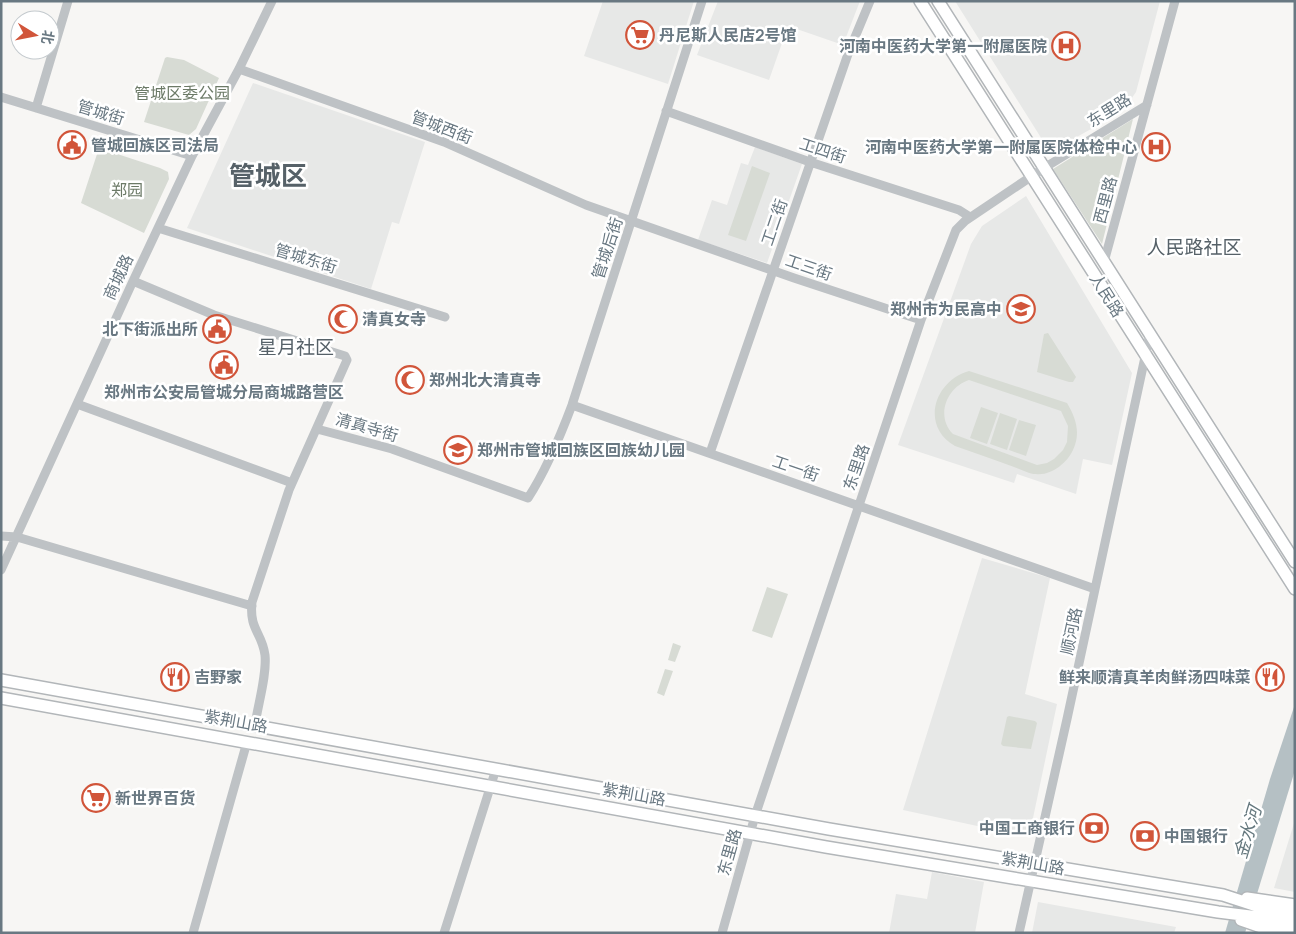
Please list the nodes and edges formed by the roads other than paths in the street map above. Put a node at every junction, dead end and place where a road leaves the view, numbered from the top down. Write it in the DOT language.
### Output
graph roads {
  1 [pos="68,1"];
  2 [pos="272,1"];
  3 [pos="702,1"];
  4 [pos="870,1"];
  5 [pos="920,1"];
  6 [pos="938,1"];
  7 [pos="1175,1"];
  8 [pos="239,68"];
  9 [pos="1,97"];
  10 [pos="1147,105"];
  11 [pos="36,108"];
  12 [pos="666,111"];
  13 [pos="192,156"];
  14 [pos="810,162"];
  15 [pos="1044,168"];
  16 [pos="1032,177"];
  17 [pos="970,217"];
  18 [pos="631,221"];
  19 [pos="158,228"];
  20 [pos="1104,262"];
  21 [pos="773,271"];
  22 [pos="133,281"];
  23 [pos="445,316"];
  24 [pos="921,320"];
  25 [pos="1150,334"];
  26 [pos="1145,356"];
  27 [pos="77,404"];
  28 [pos="572,405"];
  29 [pos="317,429"];
  30 [pos="710,454"];
  31 [pos="292,483"];
  32 [pos="528,498"];
  33 [pos="859,505"];
  34 [pos="1,536"];
  35 [pos="17,537"];
  36 [pos="1295,562"];
  37 [pos="1,570"];
  38 [pos="1095,588"];
  39 [pos="1295,589"];
  40 [pos="252,606"];
  41 [pos="1,680"];
  42 [pos="1,698"];
  43 [pos="255,725"];
  44 [pos="247,742"];
  45 [pos="496,769"];
  46 [pos="490,786"];
  47 [pos="755,816"];
  48 [pos="750,833"];
  49 [pos="1034,863"];
  50 [pos="1030,881"];
  51 [pos="1295,905"];
  52 [pos="1267,914"];
  53 [pos="1295,914"];
  54 [pos="1295,923"];
  55 [pos="193,933"];
  56 [pos="444,933"];
  57 [pos="722,933"];
  58 [pos="1019,933"];
  59 [pos="1292,933"];
  1 -- 11 [label="street"];
  2 -- 8 [label="street, 商城路"];
  3 -- 12 [label="street, 管城后街"];
  4 -- 14 [label="street, 工二街"];
  5 -- 16 [label="main road, 人民路"];
  6 -- 15 [label="main road, 人民路"];
  7 -- 10 [label="street, 西里路"];
  8 -- 13 [label="street, 商城路"];
  8 -- 18 [label="street, 管城西街"];
  9 -- 11 [label="street, 管城街"];
  10 -- 15 [label="street, 东里路"];
  10 -- 20 [label="street, 西里路"];
  11 -- 13 [label="street, 管城街"];
  12 -- 14 [label="street, 工四街"];
  12 -- 18 [label="street, 管城后街"];
  13 -- 19 [label="street, 商城路"];
  14 -- 17 [label="street, 工四街"];
  14 -- 21 [label="street, 工二街"];
  15 -- 16 [label="street, 东里路"];
  15 -- 20 [label="main road, 人民路"];
  16 -- 17 [label="street, 东里路"];
  16 -- 26 [label="main road, 人民路"];
  17 -- 24 [label="street, 东里路"];
  18 -- 21 [label="street, 工三街"];
  18 -- 28 [label="street, 管城后街"];
  19 -- 22 [label="street, 商城路"];
  19 -- 23 [label="street, 管城东街"];
  20 -- 25 [label="main road, 人民路"];
  21 -- 24 [label="street, 工三街"];
  21 -- 30 [label="street, 工二街"];
  22 -- 27 [label="street, 商城路"];
  22 -- 29 [label="street, 清真寺街"];
  24 -- 33 [label="street, 东里路"];
  25 -- 26 [label="street, 顺河路"];
  25 -- 36 [label="main road, 人民路"];
  26 -- 38 [label="street, 顺河路"];
  26 -- 39 [label="main road, 人民路"];
  27 -- 31 [label="street"];
  27 -- 35 [label="street, 商城路"];
  28 -- 30 [label="street, 工一街"];
  28 -- 32 [label="street, 管城后街"];
  29 -- 31 [label="street"];
  29 -- 32 [label="street, 清真寺街"];
  30 -- 33 [label="street, 工一街"];
  31 -- 40 [label="street"];
  33 -- 38 [label="street, 工一街"];
  33 -- 47 [label="street, 东里路"];
  34 -- 35 [label="street"];
  35 -- 37 [label="street, 商城路"];
  35 -- 40 [label="street"];
  38 -- 49 [label="street, 顺河路"];
  40 -- 43 [label="street"];
  41 -- 43 [label="main road, 紫荆山路"];
  42 -- 44 [label="main road, 紫荆山路"];
  43 -- 45 [label="main road, 紫荆山路"];
  44 -- 46 [label="main road, 紫荆山路"];
  44 -- 55 [label="street"];
  45 -- 46 [label="street"];
  45 -- 47 [label="main road, 紫荆山路"];
  46 -- 48 [label="main road, 紫荆山路"];
  46 -- 56 [label="street"];
  47 -- 48 [label="street, 东里路"];
  47 -- 49 [label="main road, 紫荆山路"];
  48 -- 50 [label="main road, 紫荆山路"];
  48 -- 57 [label="street, 东里路"];
  49 -- 50 [label="street, 顺河路"];
  49 -- 52 [label="main road, 紫荆山路"];
  50 -- 52 [label="main road, 紫荆山路"];
  50 -- 58 [label="street, 顺河路"];
  51 -- 52 [label="main road"];
  52 -- 53 [label="main road"];
  52 -- 54 [label="main road"];
  52 -- 59 [label="main road"];
}
